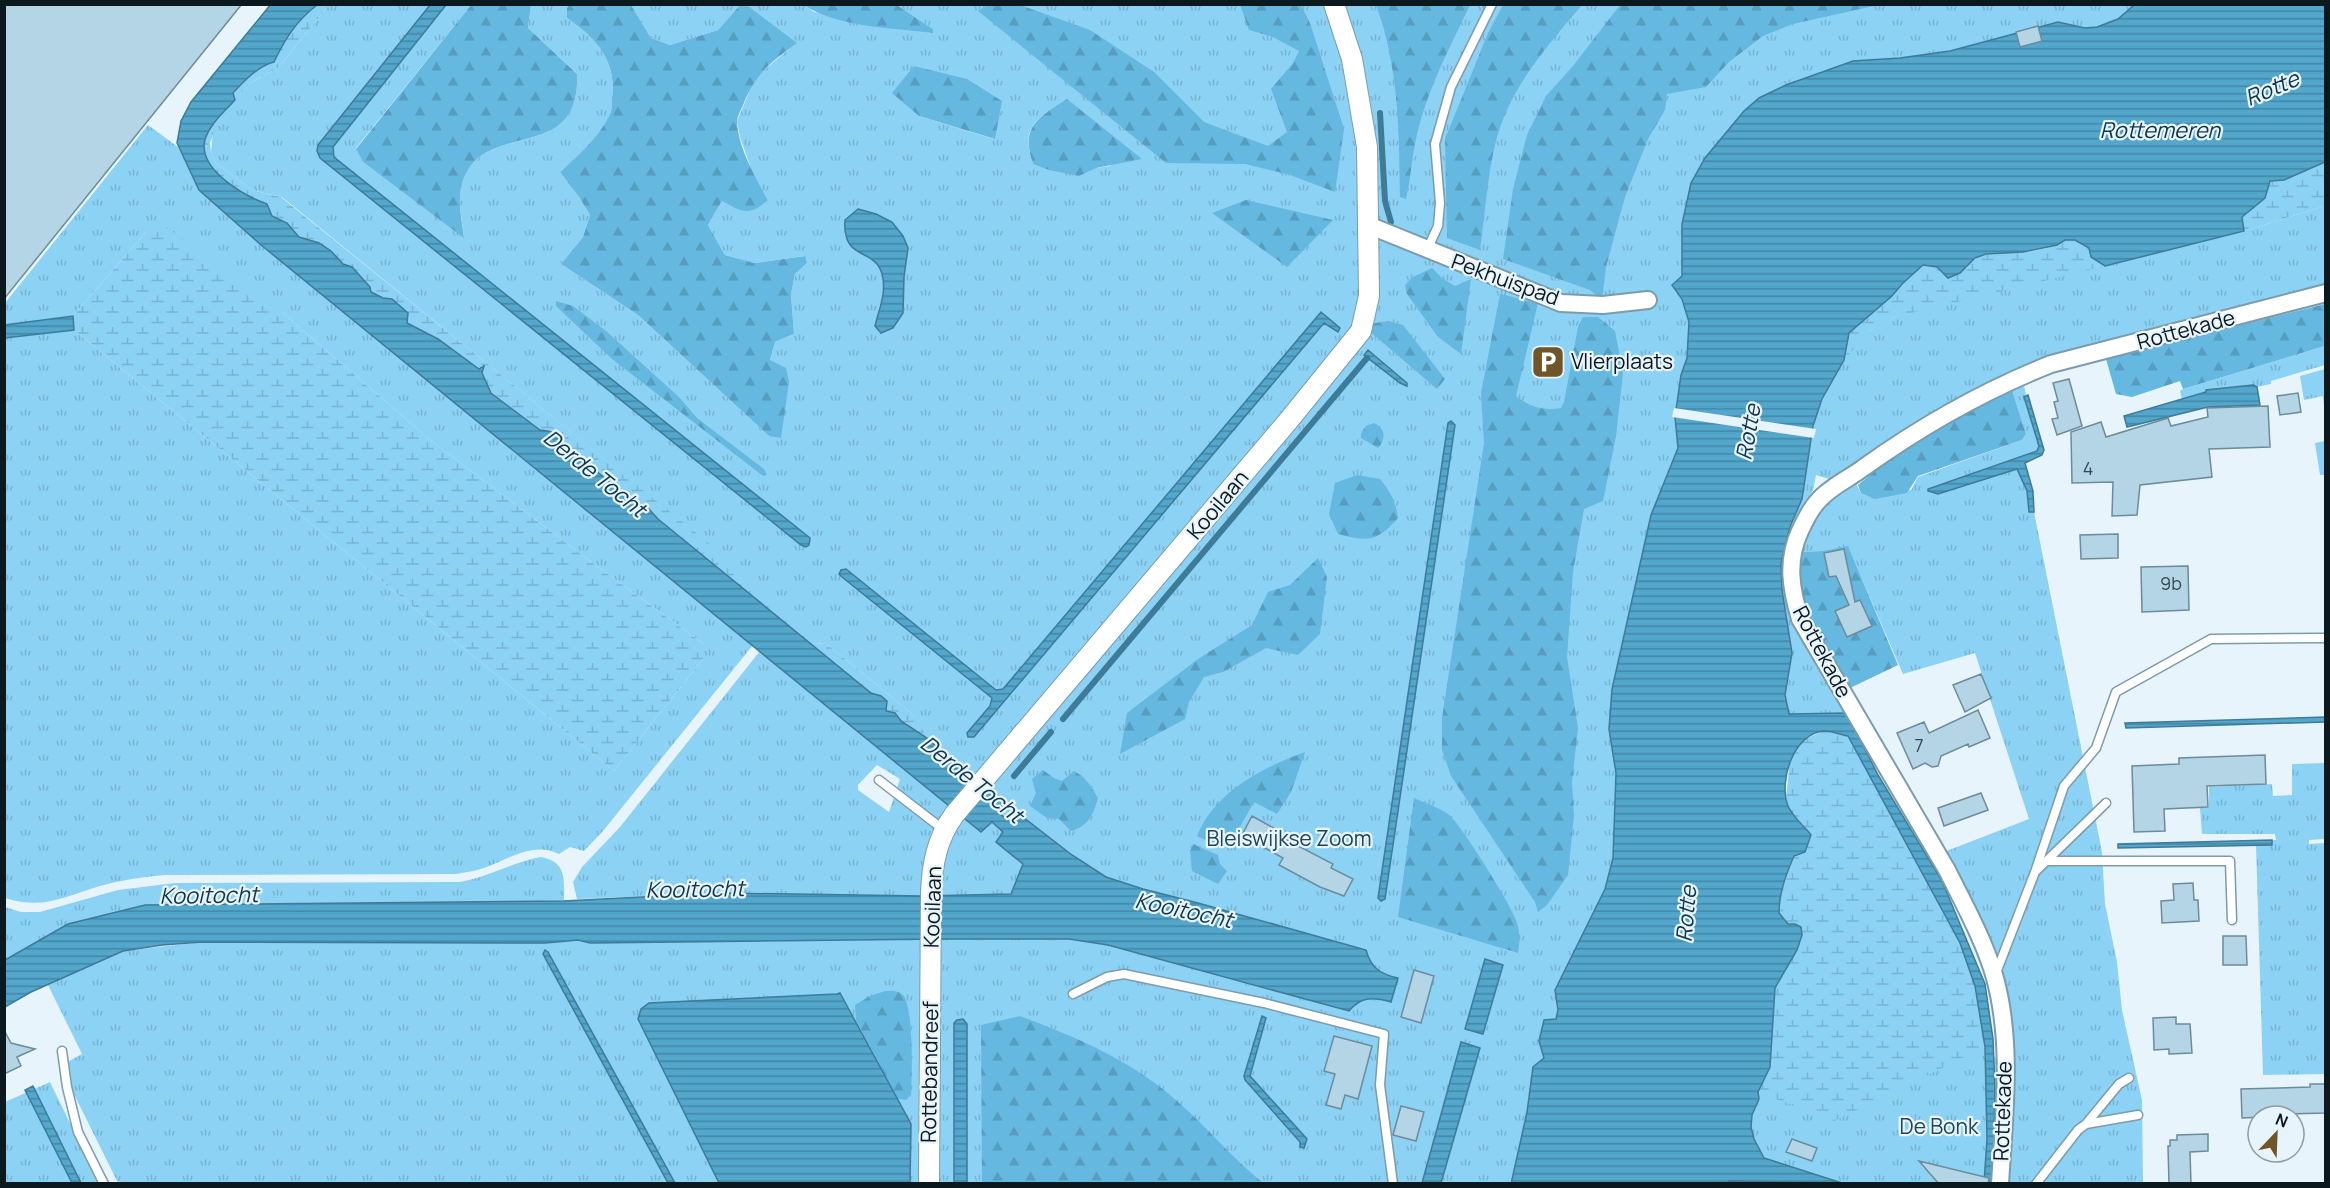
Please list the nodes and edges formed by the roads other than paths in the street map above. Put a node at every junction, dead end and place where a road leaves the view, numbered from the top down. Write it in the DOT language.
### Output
graph roads {
  1 [pos="1334,4"];
  2 [pos="1492,4"];
  3 [pos="1368,225"];
  4 [pos="1426,250"];
  5 [pos="2325,293"];
  6 [pos="1648,300"];
  7 [pos="2325,638"];
  8 [pos="879,780"];
  9 [pos="2106,803"];
  10 [pos="949,822"];
  11 [pos="2047,861"];
  12 [pos="2035,872"];
  13 [pos="2232,920"];
  14 [pos="931,954"];
  15 [pos="1995,976"];
  16 [pos="1073,994"];
  17 [pos="62,1050"];
  18 [pos="2129,1078"];
  19 [pos="2139,1115"];
  20 [pos="2086,1124"];
  21 [pos="104,1184"];
  22 [pos="929,1184"];
  23 [pos="1393,1184"];
  24 [pos="2000,1184"];
  25 [pos="2036,1184"];
  1 -- 3 [label="street, Kooilaan"];
  2 -- 4 [label="lane"];
  3 -- 4 [label="street, Pekhuispad"];
  3 -- 10 [label="street, Kooilaan"];
  4 -- 6 [label="street, Pekhuispad"];
  5 -- 15 [label="street, Rottekade"];
  7 -- 12 [label="lane"];
  8 -- 10 [label="lane"];
  9 -- 11 [label="lane"];
  10 -- 14 [label="street, Kooilaan"];
  11 -- 12 [label="lane"];
  11 -- 13 [label="lane"];
  12 -- 15 [label="lane"];
  14 -- 22 [label="street, Rottebandreef"];
  15 -- 24 [label="street, Rottekade"];
  16 -- 23 [label="lane"];
  17 -- 21 [label="lane"];
  18 -- 20 [label="lane"];
  19 -- 20 [label="lane"];
  20 -- 25 [label="lane"];
}
